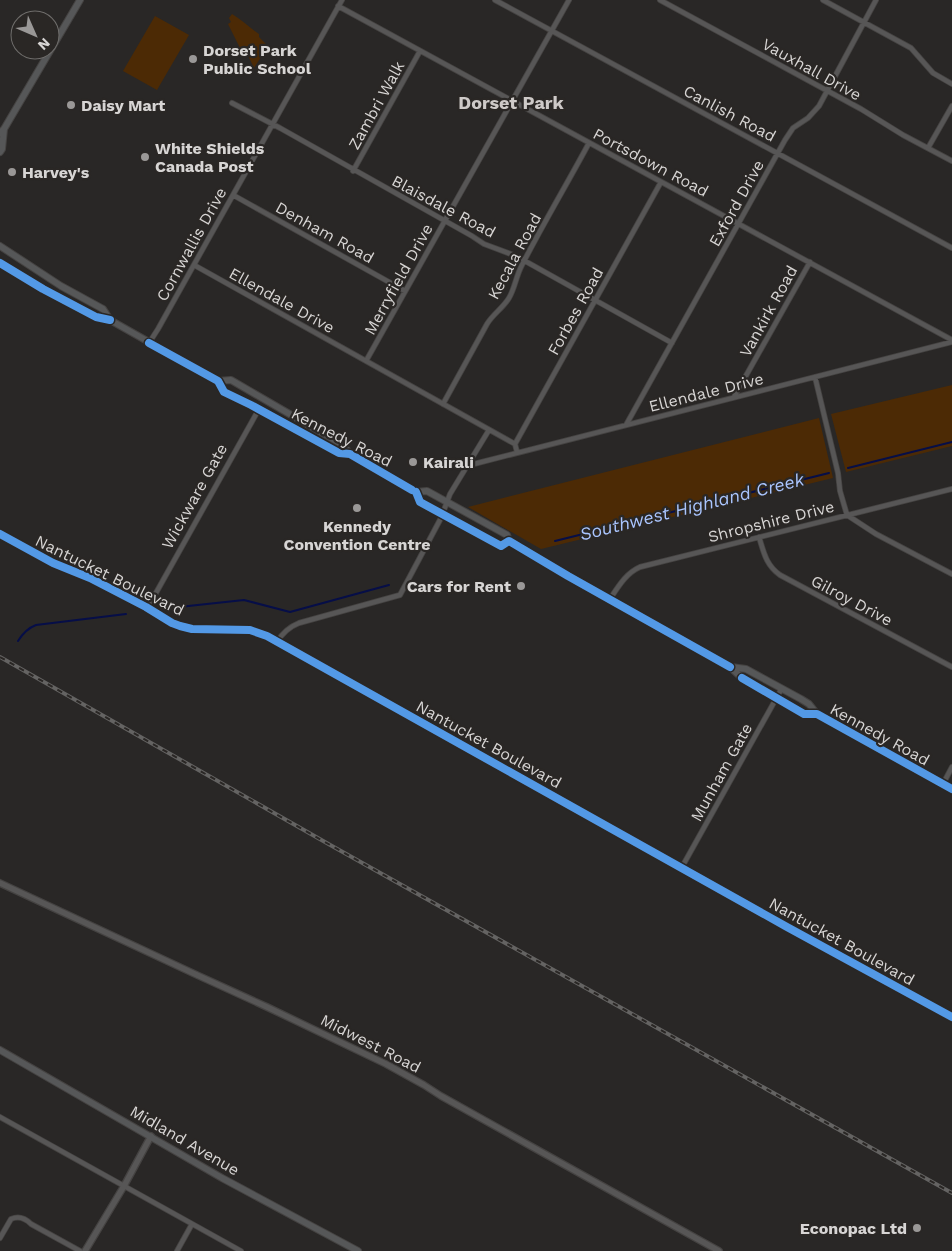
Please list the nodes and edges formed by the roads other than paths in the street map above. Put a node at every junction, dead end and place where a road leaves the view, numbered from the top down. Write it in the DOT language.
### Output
graph roads {
  1 [pos="80,0"];
  2 [pos="342,0"];
  3 [pos="495,0"];
  4 [pos="568,0"];
  5 [pos="660,0"];
  6 [pos="823,0"];
  7 [pos="876,0"];
  8 [pos="338,6"];
  9 [pos="864,22"];
  10 [pos="552,31"];
  11 [pos="420,51"];
  12 [pos="952,84"];
  13 [pos="827,91"];
  14 [pos="512,101"];
  15 [pos="232,103"];
  16 [pos="952,106"];
  17 [pos="272,125"];
  18 [pos="2,131"];
  19 [pos="589,143"];
  20 [pos="928,148"];
  21 [pos="0,152"];
  22 [pos="778,153"];
  23 [pos="952,161"];
  24 [pos="353,170"];
  25 [pos="661,182"];
  26 [pos="233,195"];
  27 [pos="445,221"];
  28 [pos="738,224"];
  29 [pos="0,246"];
  30 [pos="952,248"];
  31 [pos="524,260"];
  32 [pos="810,262"];
  33 [pos="0,263"];
  34 [pos="194,265"];
  35 [pos="405,291"];
  36 [pos="595,300"];
  37 [pos="110,320"];
  38 [pos="952,341"];
  39 [pos="149,342"];
  40 [pos="672,343"];
  41 [pos="366,362"];
  42 [pos="815,377"];
  43 [pos="218,381"];
  44 [pos="734,397"];
  45 [pos="265,399"];
  46 [pos="442,404"];
  47 [pos="259,409"];
  48 [pos="626,425"];
  49 [pos="489,430"];
  50 [pos="514,444"];
  51 [pos="517,452"];
  52 [pos="350,454"];
  53 [pos="466,466"];
  54 [pos="952,489"];
  55 [pos="416,492"];
  56 [pos="447,502"];
  57 [pos="443,514"];
  58 [pos="847,515"];
  59 [pos="0,534"];
  60 [pos="759,537"];
  61 [pos="509,541"];
  62 [pos="952,574"];
  63 [pos="610,599"];
  64 [pos="146,607"];
  65 [pos="277,642"];
  66 [pos="730,666"];
  67 [pos="952,667"];
  68 [pos="782,688"];
  69 [pos="777,698"];
  70 [pos="817,714"];
  71 [pos="952,767"];
  72 [pos="943,784"];
  73 [pos="952,789"];
  74 [pos="682,867"];
  75 [pos="0,882"];
  76 [pos="952,1017"];
  77 [pos="0,1050"];
  78 [pos="0,1117"];
  79 [pos="151,1136"];
  80 [pos="124,1186"];
  81 [pos="192,1224"];
  82 [pos="0,1238"];
  83 [pos="80,1251"];
  84 [pos="85,1251"];
  85 [pos="177,1251"];
  86 [pos="241,1251"];
  87 [pos="358,1251"];
  88 [pos="719,1251"];
  1 -- 18 [label="main road"];
  2 -- 8 [label="street, Cornwallis Drive"];
  3 -- 10 [label="street, Canlish Road"];
  4 -- 10 [label="street, Merryfield Drive"];
  5 -- 13 [label="street, Vauxhall Drive"];
  6 -- 9 [label="street"];
  7 -- 9 [label="street, Exford Drive"];
  8 -- 11 [label="street, Portsdown Road"];
  8 -- 17 [label="street, Cornwallis Drive"];
  9 -- 12 [label="street"];
  9 -- 13 [label="street, Exford Drive"];
  10 -- 14 [label="street, Merryfield Drive"];
  10 -- 22 [label="street, Canlish Road"];
  11 -- 14 [label="street, Portsdown Road"];
  11 -- 24 [label="street, Zambri Walk"];
  13 -- 20 [label="street, Vauxhall Drive"];
  13 -- 22 [label="street, Exford Drive"];
  14 -- 19 [label="street, Portsdown Road"];
  14 -- 27 [label="street, Merryfield Drive"];
  15 -- 17 [label="street, Blaisdale Road"];
  16 -- 20 [label="street"];
  17 -- 24 [label="street, Blaisdale Road"];
  17 -- 26 [label="street, Cornwallis Drive"];
  18 -- 21 [label="main road"];
  19 -- 25 [label="street, Portsdown Road"];
  19 -- 31 [label="street, Kecala Road"];
  20 -- 23 [label="street, Vauxhall Drive"];
  22 -- 28 [label="street, Exford Drive"];
  22 -- 30 [label="street, Canlish Road"];
  24 -- 27 [label="street, Blaisdale Road"];
  25 -- 28 [label="street, Portsdown Road"];
  25 -- 36 [label="street, Forbes Road"];
  26 -- 34 [label="street, Cornwallis Drive"];
  26 -- 35 [label="street, Denham Road"];
  27 -- 31 [label="street, Blaisdale Road"];
  27 -- 35 [label="street, Merryfield Drive"];
  28 -- 32 [label="street, Portsdown Road"];
  28 -- 40 [label="street, Exford Drive"];
  29 -- 37 [label="main road, Kennedy Road"];
  31 -- 36 [label="street, Blaisdale Road"];
  31 -- 46 [label="street, Kecala Road"];
  32 -- 38 [label="street, Portsdown Road"];
  32 -- 44 [label="street, Vankirk Road"];
  33 -- 37 [label="main road, Kennedy Road"];
  34 -- 39 [label="street, Cornwallis Drive"];
  34 -- 41 [label="street, Ellendale Drive"];
  35 -- 41 [label="street, Merryfield Drive"];
  36 -- 40 [label="street, Blaisdale Road"];
  36 -- 50 [label="street, Forbes Road"];
  37 -- 39 [label="main road, Kennedy Road"];
  38 -- 42 [label="street, Ellendale Drive"];
  39 -- 43 [label="main road, Kennedy Road"];
  40 -- 48 [label="street, Exford Drive"];
  41 -- 46 [label="street, Ellendale Drive"];
  42 -- 44 [label="street, Ellendale Drive"];
  42 -- 58 [label="street"];
  43 -- 45 [label="main road, Kennedy Road"];
  43 -- 47 [label="main road, Kennedy Road"];
  44 -- 48 [label="street, Ellendale Drive"];
  45 -- 47 [label="street, Wickware Gate"];
  45 -- 52 [label="main road, Kennedy Road"];
  46 -- 49 [label="street, Ellendale Drive"];
  47 -- 52 [label="main road, Kennedy Road"];
  47 -- 64 [label="street, Wickware Gate"];
  48 -- 51 [label="street, Ellendale Drive"];
  49 -- 50 [label="street, Ellendale Drive"];
  49 -- 53 [label="street"];
  50 -- 51 [label="street"];
  51 -- 53 [label="street, Ellendale Drive"];
  52 -- 55 [label="main road, Kennedy Road"];
  53 -- 56 [label="street"];
  54 -- 58 [label="street, Shropshire Drive"];
  55 -- 56 [label="main road, Kennedy Road"];
  55 -- 57 [label="main road, Kennedy Road"];
  56 -- 57 [label="street"];
  56 -- 61 [label="main road, Kennedy Road"];
  57 -- 61 [label="main road, Kennedy Road"];
  57 -- 65 [label="street"];
  58 -- 60 [label="street, Shropshire Drive"];
  58 -- 62 [label="street"];
  59 -- 64 [label="street, Nantucket Boulevard"];
  60 -- 63 [label="street, Shropshire Drive"];
  60 -- 67 [label="street, Gilroy Drive"];
  61 -- 63 [label="main road, Kennedy Road"];
  63 -- 66 [label="main road, Kennedy Road"];
  64 -- 65 [label="street, Nantucket Boulevard"];
  65 -- 74 [label="street, Nantucket Boulevard"];
  66 -- 68 [label="main road, Kennedy Road"];
  66 -- 69 [label="main road, Kennedy Road"];
  68 -- 69 [label="street, Munham Gate"];
  68 -- 70 [label="main road, Kennedy Road"];
  69 -- 70 [label="main road, Kennedy Road"];
  69 -- 74 [label="street, Munham Gate"];
  70 -- 72 [label="main road, Kennedy Road"];
  71 -- 72 [label="street"];
  72 -- 73 [label="main road, Kennedy Road"];
  74 -- 76 [label="street, Nantucket Boulevard"];
  75 -- 88 [label="street, Midwest Road"];
  77 -- 79 [label="main road, Midland Avenue"];
  78 -- 80 [label="street"];
  79 -- 80 [label="street"];
  79 -- 87 [label="main road, Midland Avenue"];
  80 -- 81 [label="street"];
  80 -- 84 [label="street"];
  81 -- 85 [label="street"];
  81 -- 86 [label="street"];
  82 -- 83 [label="street"];
}
